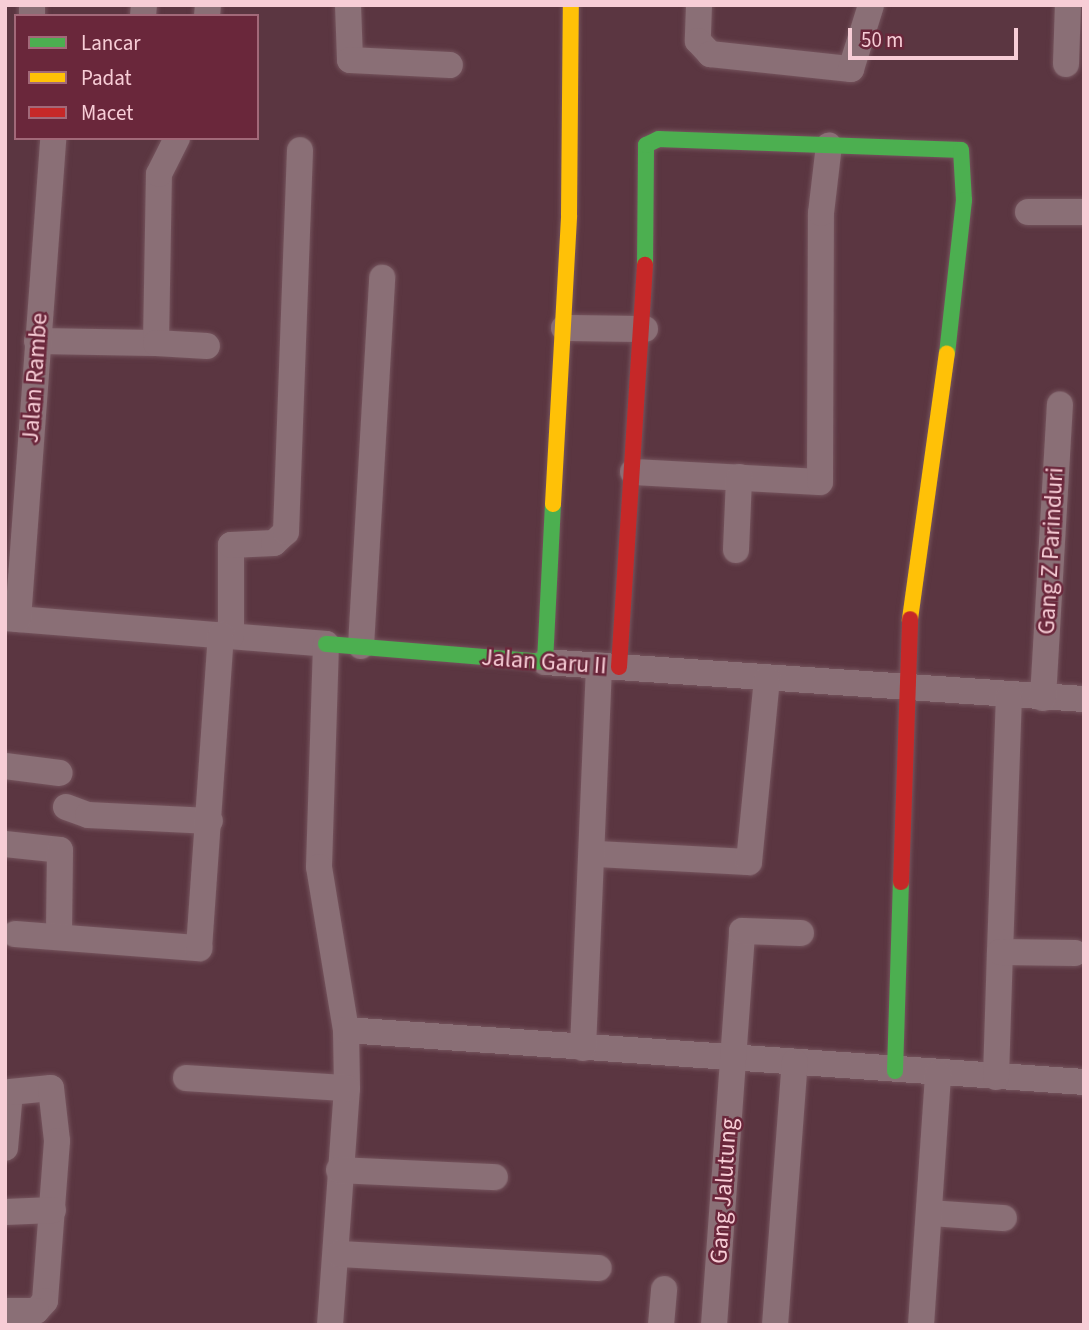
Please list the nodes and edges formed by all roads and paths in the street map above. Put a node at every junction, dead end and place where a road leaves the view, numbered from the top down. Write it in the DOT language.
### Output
graph roads {
  1 [pos="348,5"];
  2 [pos="571,5"];
  3 [pos="699,5"];
  4 [pos="871,5"];
  5 [pos="1068,5"];
  6 [pos="1066,64"];
  7 [pos="450,65"];
  8 [pos="54,140"];
  9 [pos="176,140"];
  10 [pos="829,145"];
  11 [pos="300,149"];
  12 [pos="1028,212"];
  13 [pos="1084,212"];
  14 [pos="382,278"];
  15 [pos="564,328"];
  16 [pos="645,329"];
  17 [pos="37,341"];
  18 [pos="156,343"];
  19 [pos="206,346"];
  20 [pos="1060,404"];
  21 [pos="633,472"];
  22 [pos="739,477"];
  23 [pos="736,550"];
  24 [pos="12,618"];
  25 [pos="226,636"];
  26 [pos="326,644"];
  27 [pos="361,646"];
  28 [pos="545,662"];
  29 [pos="609,666"];
  30 [pos="766,679"];
  31 [pos="911,688"];
  32 [pos="1083,693"];
  33 [pos="1009,697"];
  34 [pos="1042,698"];
  35 [pos="5,766"];
  36 [pos="60,773"];
  37 [pos="66,807"];
  38 [pos="210,821"];
  39 [pos="5,844"];
  40 [pos="596,854"];
  41 [pos="801,933"];
  42 [pos="15,934"];
  43 [pos="59,934"];
  44 [pos="1000,952"];
  45 [pos="1075,953"];
  46 [pos="346,1030"];
  47 [pos="583,1048"];
  48 [pos="734,1058"];
  49 [pos="795,1062"];
  50 [pos="895,1071"];
  51 [pos="938,1074"];
  52 [pos="996,1077"];
  53 [pos="186,1078"];
  54 [pos="1084,1082"];
  55 [pos="347,1088"];
  56 [pos="5,1148"];
  57 [pos="340,1170"];
  58 [pos="495,1177"];
  59 [pos="53,1210"];
  60 [pos="5,1212"];
  61 [pos="930,1213"];
  62 [pos="1004,1218"];
  63 [pos="339,1254"];
  64 [pos="599,1268"];
  65 [pos="664,1289"];
  66 [pos="5,1311"];
  67 [pos="330,1325"];
  68 [pos="661,1325"];
  69 [pos="714,1325"];
  70 [pos="775,1325"];
  71 [pos="921,1325"];
  1 -- 7 [label="street"];
  2 -- 15 [label="street"];
  3 -- 4 [label="street"];
  5 -- 6 [label="street"];
  8 -- 17 [label="street, Jalan Rambe"];
  9 -- 18 [label="street"];
  10 -- 16 [label="street"];
  10 -- 22 [label="street"];
  10 -- 31 [label="street"];
  11 -- 25 [label="street"];
  12 -- 13 [label="street"];
  14 -- 27 [label="street"];
  15 -- 16 [label="street"];
  15 -- 28 [label="street"];
  16 -- 21 [label="street"];
  17 -- 18 [label="street"];
  17 -- 24 [label="street, Jalan Rambe"];
  18 -- 19 [label="street"];
  20 -- 34 [label="street, Gang Z Parinduri"];
  21 -- 22 [label="street"];
  21 -- 29 [label="street"];
  22 -- 23 [label="street"];
  24 -- 25 [label="street, Jalan Garu II"];
  25 -- 26 [label="street, Jalan Garu II"];
  25 -- 38 [label="street"];
  26 -- 27 [label="street, Jalan Garu II"];
  26 -- 46 [label="street"];
  27 -- 28 [label="street, Jalan Garu II"];
  28 -- 29 [label="street, Jalan Garu II"];
  29 -- 30 [label="street, Jalan Garu II"];
  29 -- 40 [label="street"];
  30 -- 31 [label="street, Jalan Garu II"];
  30 -- 40 [label="street"];
  31 -- 33 [label="street, Jalan Garu II"];
  31 -- 50 [label="street"];
  32 -- 34 [label="street, Jalan Garu II"];
  33 -- 34 [label="street, Jalan Garu II"];
  33 -- 44 [label="street"];
  35 -- 36 [label="street"];
  37 -- 38 [label="street"];
  38 -- 43 [label="street"];
  39 -- 43 [label="street"];
  40 -- 47 [label="street"];
  41 -- 48 [label="street, Gang Jalutung"];
  42 -- 43 [label="street"];
  44 -- 45 [label="street"];
  44 -- 52 [label="street"];
  46 -- 47 [label="street"];
  46 -- 55 [label="street"];
  47 -- 48 [label="street"];
  48 -- 49 [label="street"];
  48 -- 69 [label="street, Gang Jalutung"];
  49 -- 50 [label="street"];
  49 -- 70 [label="street"];
  50 -- 51 [label="street"];
  51 -- 52 [label="street"];
  51 -- 61 [label="street"];
  52 -- 54 [label="street"];
  53 -- 55 [label="street"];
  55 -- 57 [label="street"];
  56 -- 59 [label="street"];
  57 -- 58 [label="street"];
  57 -- 63 [label="street"];
  59 -- 60 [label="street"];
  59 -- 66 [label="street"];
  61 -- 62 [label="street"];
  61 -- 71 [label="street"];
  63 -- 64 [label="street"];
  63 -- 67 [label="street"];
  65 -- 68 [label="street"];
}
